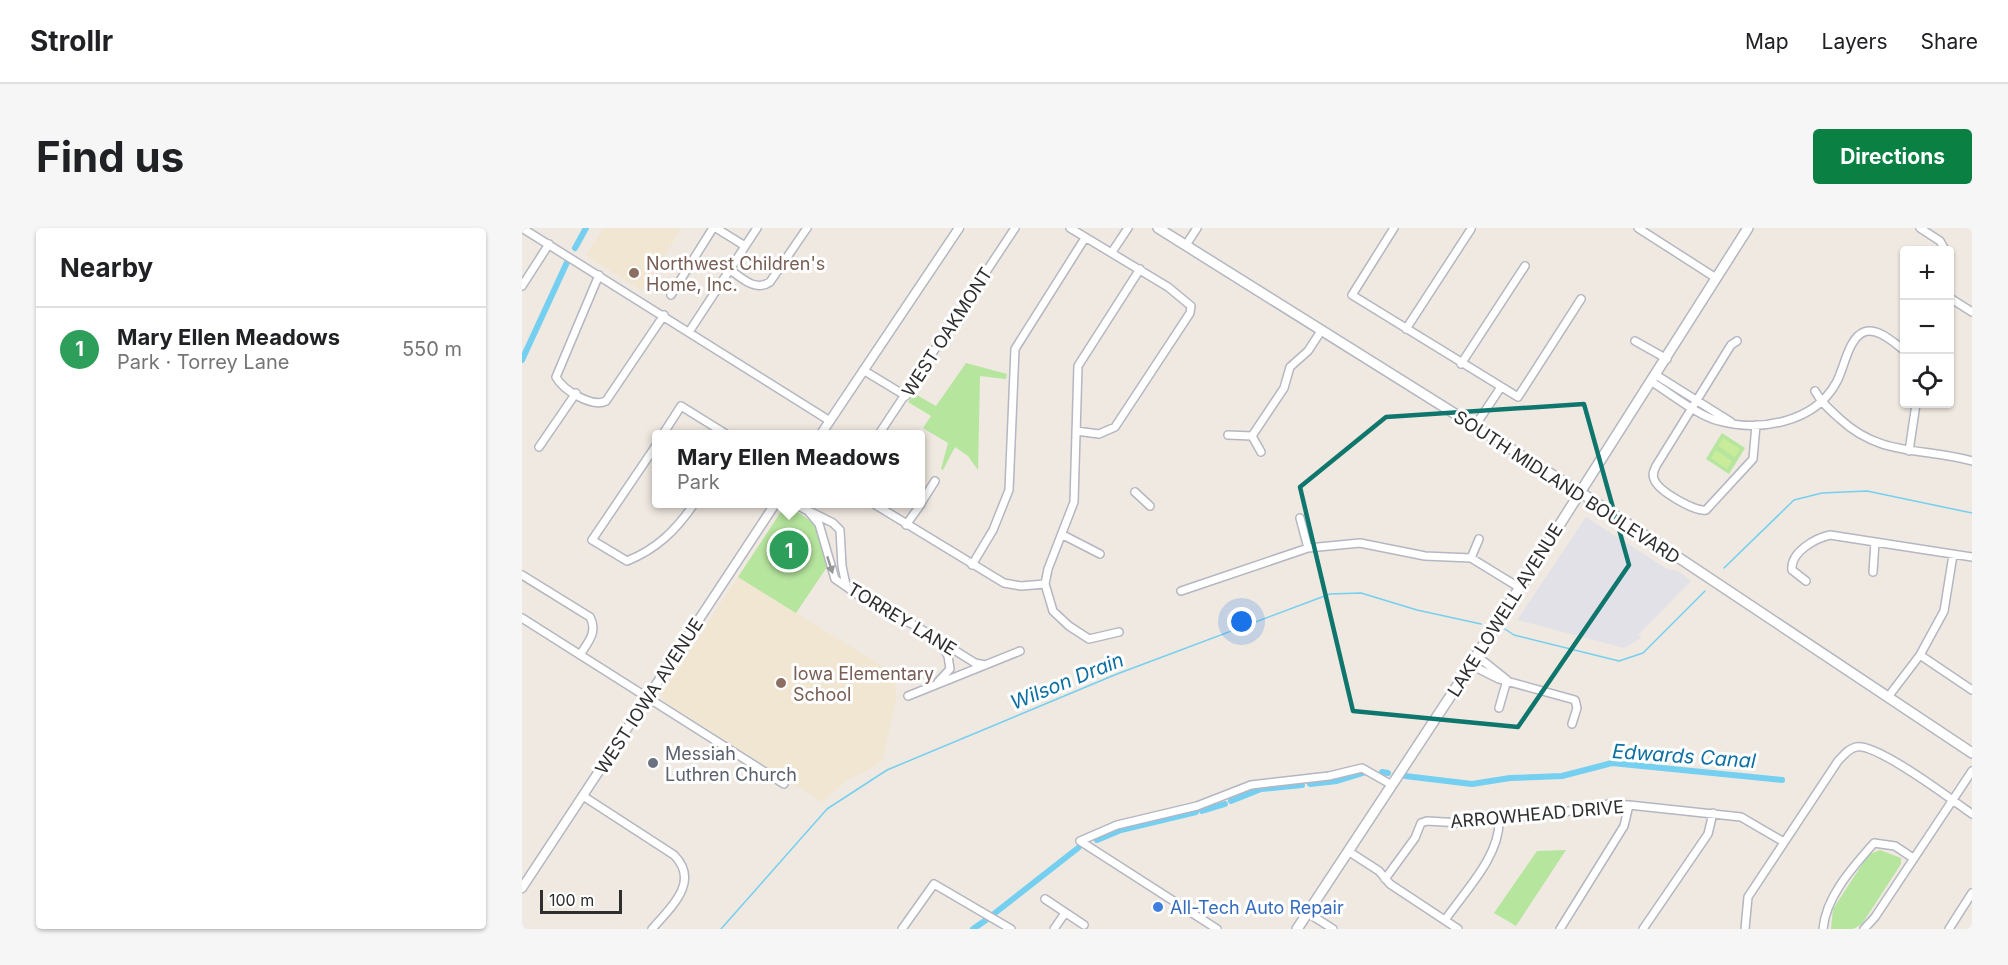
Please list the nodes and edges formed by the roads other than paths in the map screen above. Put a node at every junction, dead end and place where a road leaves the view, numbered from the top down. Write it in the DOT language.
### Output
graph roads {
  1 [pos="522,228"];
  2 [pos="714,228"];
  3 [pos="757,228"];
  4 [pos="807,228"];
  5 [pos="958,228"];
  6 [pos="1015,228"];
  7 [pos="1070,228"];
  8 [pos="1128,228"];
  9 [pos="1158,228"];
  10 [pos="1197,228"];
  11 [pos="1394,228"];
  12 [pos="1638,228"];
  13 [pos="1748,228"];
  14 [pos="1920,228"];
  15 [pos="1471,229"];
  16 [pos="1084,238"];
  17 [pos="549,244"];
  18 [pos="1186,245"];
  19 [pos="745,246"];
  20 [pos="1943,246"];
  21 [pos="1112,252"];
  22 [pos="1525,266"];
  23 [pos="729,269"];
  24 [pos="1140,270"];
  25 [pos="598,275"];
  26 [pos="1716,278"];
  27 [pos="522,286"];
  28 [pos="670,295"];
  29 [pos="1581,299"];
  30 [pos="1953,300"];
  31 [pos="1972,312"];
  32 [pos="664,315"];
  33 [pos="1407,329"];
  34 [pos="1322,331"];
  35 [pos="689,332"];
  36 [pos="1635,341"];
  37 [pos="1737,341"];
  38 [pos="1900,347"];
  39 [pos="1666,359"];
  40 [pos="1461,364"];
  41 [pos="863,370"];
  42 [pos="1654,379"];
  43 [pos="1501,387"];
  44 [pos="1815,391"];
  45 [pos="576,393"];
  46 [pos="906,396"];
  47 [pos="1821,402"];
  48 [pos="1695,404"];
  49 [pos="1915,408"];
  50 [pos="830,421"];
  51 [pos="1756,425"];
  52 [pos="1475,426"];
  53 [pos="666,430"];
  54 [pos="718,430"];
  55 [pos="824,430"];
  56 [pos="882,430"];
  57 [pos="1076,432"];
  58 [pos="1228,435"];
  59 [pos="1252,436"];
  60 [pos="538,447"];
  61 [pos="652,451"];
  62 [pos="1909,451"];
  63 [pos="1261,452"];
  64 [pos="1972,461"];
  65 [pos="935,481"];
  66 [pos="1135,492"];
  67 [pos="1580,492"];
  68 [pos="925,497"];
  69 [pos="1150,506"];
  70 [pos="691,508"];
  71 [pos="772,508"];
  72 [pos="802,508"];
  73 [pos="880,508"];
  74 [pos="918,508"];
  75 [pos="808,511"];
  76 [pos="1300,518"];
  77 [pos="906,525"];
  78 [pos="1063,535"];
  79 [pos="823,539"];
  80 [pos="1479,539"];
  81 [pos="840,542"];
  82 [pos="1875,542"];
  83 [pos="1308,548"];
  84 [pos="1100,554"];
  85 [pos="1953,555"];
  86 [pos="1972,557"];
  87 [pos="1471,558"];
  88 [pos="972,565"];
  89 [pos="1873,572"];
  90 [pos="522,575"];
  91 [pos="1806,582"];
  92 [pos="1045,584"];
  93 [pos="846,585"];
  94 [pos="1520,588"];
  95 [pos="1181,591"];
  96 [pos="522,618"];
  97 [pos="1119,632"];
  98 [pos="938,639"];
  99 [pos="1020,651"];
  100 [pos="580,655"];
  101 [pos="1920,655"];
  102 [pos="1477,656"];
  103 [pos="985,665"];
  104 [pos="1470,665"];
  105 [pos="1507,680"];
  106 [pos="934,686"];
  107 [pos="1972,690"];
  108 [pos="908,696"];
  109 [pos="648,697"];
  110 [pos="1888,697"];
  111 [pos="1499,708"];
  112 [pos="1572,724"];
  113 [pos="1972,753"];
  114 [pos="1972,771"];
  115 [pos="784,784"];
  116 [pos="1392,785"];
  117 [pos="583,796"];
  118 [pos="1952,800"];
  119 [pos="1629,805"];
  120 [pos="1713,813"];
  121 [pos="1972,814"];
  122 [pos="1499,819"];
  123 [pos="1784,842"];
  124 [pos="1348,851"];
  125 [pos="1913,858"];
  126 [pos="1385,879"];
  127 [pos="522,888"];
  128 [pos="1972,893"];
  129 [pos="1045,899"];
  130 [pos="1065,913"];
  131 [pos="1308,913"];
  132 [pos="1445,920"];
  133 [pos="1084,925"];
  134 [pos="998,926"];
  135 [pos="652,929"];
  136 [pos="902,929"];
  137 [pos="1011,929"];
  138 [pos="1054,929"];
  139 [pos="1216,929"];
  140 [pos="1297,929"];
  141 [pos="1333,929"];
  142 [pos="1458,929"];
  143 [pos="1560,929"];
  144 [pos="1644,929"];
  145 [pos="1745,929"];
  146 [pos="1823,929"];
  147 [pos="1864,929"];
  148 [pos="1949,929"];
  1 -- 17 [label="street"];
  2 -- 19 [label="street"];
  2 -- 28 [label="street"];
  3 -- 19 [label="street"];
  4 -- 23 [label="street"];
  5 -- 41 [label="street"];
  6 -- 46 [label="street, WEST OAKMONT"];
  7 -- 16 [label="street"];
  8 -- 21 [label="street"];
  9 -- 18 [label="main road, SOUTH MIDLAND BOULEVARD"];
  10 -- 18 [label="street"];
  11 -- 33 [label="street"];
  12 -- 26 [label="street"];
  13 -- 26 [label="main road, LAKE LOWELL AVENUE"];
  14 -- 20 [label="street"];
  15 -- 33 [label="street"];
  16 -- 21 [label="street"];
  16 -- 88 [label="street"];
  17 -- 25 [label="street"];
  17 -- 27 [label="street"];
  18 -- 34 [label="main road, SOUTH MIDLAND BOULEVARD"];
  19 -- 23 [label="street"];
  21 -- 24 [label="street"];
  22 -- 40 [label="street"];
  23 -- 35 [label="street"];
  24 -- 57 [label="street"];
  24 -- 57 [label="street"];
  25 -- 32 [label="street"];
  25 -- 45 [label="street"];
  26 -- 39 [label="main road, LAKE LOWELL AVENUE"];
  29 -- 43 [label="street"];
  30 -- 31 [label="street"];
  32 -- 35 [label="street"];
  32 -- 45 [label="street"];
  33 -- 40 [label="street"];
  34 -- 52 [label="main road, SOUTH MIDLAND BOULEVARD"];
  34 -- 59 [label="street"];
  35 -- 50 [label="street"];
  36 -- 39 [label="street"];
  37 -- 48 [label="street"];
  38 -- 47 [label="street"];
  39 -- 42 [label="main road, LAKE LOWELL AVENUE"];
  40 -- 43 [label="street"];
  41 -- 46 [label="street"];
  41 -- 50 [label="street"];
  42 -- 48 [label="street"];
  42 -- 67 [label="main road, LAKE LOWELL AVENUE"];
  43 -- 52 [label="street"];
  44 -- 47 [label="street"];
  45 -- 60 [label="street"];
  46 -- 56 [label="street, WEST OAKMONT"];
  47 -- 51 [label="street"];
  47 -- 62 [label="street"];
  48 -- 51 [label="street"];
  48 -- 51 [label="street"];
  49 -- 62 [label="street"];
  50 -- 55 [label="street"];
  52 -- 67 [label="main road, SOUTH MIDLAND BOULEVARD"];
  53 -- 54 [label="street"];
  57 -- 78 [label="street"];
  58 -- 59 [label="street"];
  59 -- 63 [label="street"];
  61 -- 70 [label="street"];
  62 -- 64 [label="street"];
  65 -- 68 [label="street"];
  66 -- 69 [label="street"];
  67 -- 94 [label="main road, LAKE LOWELL AVENUE"];
  67 -- 110 [label="main road, SOUTH MIDLAND BOULEVARD"];
  71 -- 109 [label="street, WEST IOWA AVENUE"];
  72 -- 75 [label="street"];
  73 -- 77 [label="street"];
  74 -- 77 [label="street"];
  75 -- 79 [label="street, TORREY LANE"];
  75 -- 81 [label="street"];
  76 -- 83 [label="street"];
  77 -- 88 [label="street"];
  78 -- 84 [label="street"];
  78 -- 92 [label="street"];
  79 -- 81 [label="street"];
  79 -- 93 [label="street, TORREY LANE, one-way"];
  80 -- 87 [label="street"];
  81 -- 93 [label="street"];
  82 -- 85 [label="street"];
  82 -- 89 [label="street"];
  82 -- 91 [label="street"];
  83 -- 87 [label="street"];
  83 -- 95 [label="street"];
  85 -- 86 [label="street"];
  85 -- 101 [label="street"];
  87 -- 94 [label="street"];
  88 -- 92 [label="street"];
  90 -- 100 [label="street"];
  92 -- 97 [label="street"];
  93 -- 98 [label="street, TORREY LANE"];
  94 -- 102 [label="main road, LAKE LOWELL AVENUE"];
  96 -- 100 [label="street"];
  98 -- 103 [label="street, TORREY LANE"];
  98 -- 106 [label="street"];
  99 -- 103 [label="street, TORREY LANE"];
  100 -- 109 [label="street"];
  101 -- 107 [label="street"];
  101 -- 110 [label="street"];
  102 -- 104 [label="main road, LAKE LOWELL AVENUE"];
  102 -- 105 [label="street"];
  103 -- 106 [label="street, TORREY LANE"];
  104 -- 105 [label="street"];
  104 -- 116 [label="main road, LAKE LOWELL AVENUE"];
  105 -- 111 [label="street"];
  105 -- 112 [label="street"];
  106 -- 108 [label="street, TORREY LANE"];
  109 -- 115 [label="street"];
  109 -- 117 [label="street, WEST IOWA AVENUE"];
  110 -- 113 [label="main road, SOUTH MIDLAND BOULEVARD"];
  114 -- 118 [label="street"];
  116 -- 124 [label="main road, LAKE LOWELL AVENUE"];
  116 -- 139 [label="street"];
  117 -- 127 [label="street, WEST IOWA AVENUE"];
  117 -- 135 [label="street"];
  118 -- 121 [label="street"];
  118 -- 123 [label="street"];
  118 -- 125 [label="street"];
  119 -- 120 [label="street, ARROWHEAD DRIVE"];
  119 -- 122 [label="street, ARROWHEAD DRIVE"];
  119 -- 143 [label="street"];
  120 -- 123 [label="street, ARROWHEAD DRIVE"];
  120 -- 144 [label="street"];
  122 -- 126 [label="street, ARROWHEAD DRIVE"];
  122 -- 132 [label="street"];
  123 -- 145 [label="street"];
  124 -- 126 [label="street"];
  124 -- 131 [label="main road, LAKE LOWELL AVENUE"];
  125 -- 146 [label="street"];
  125 -- 147 [label="street"];
  126 -- 132 [label="street"];
  128 -- 148 [label="street"];
  129 -- 130 [label="street"];
  130 -- 133 [label="street"];
  130 -- 138 [label="street"];
  131 -- 140 [label="main road, LAKE LOWELL AVENUE"];
  131 -- 141 [label="street"];
  132 -- 142 [label="street"];
  134 -- 136 [label="street"];
  134 -- 137 [label="street"];
}
